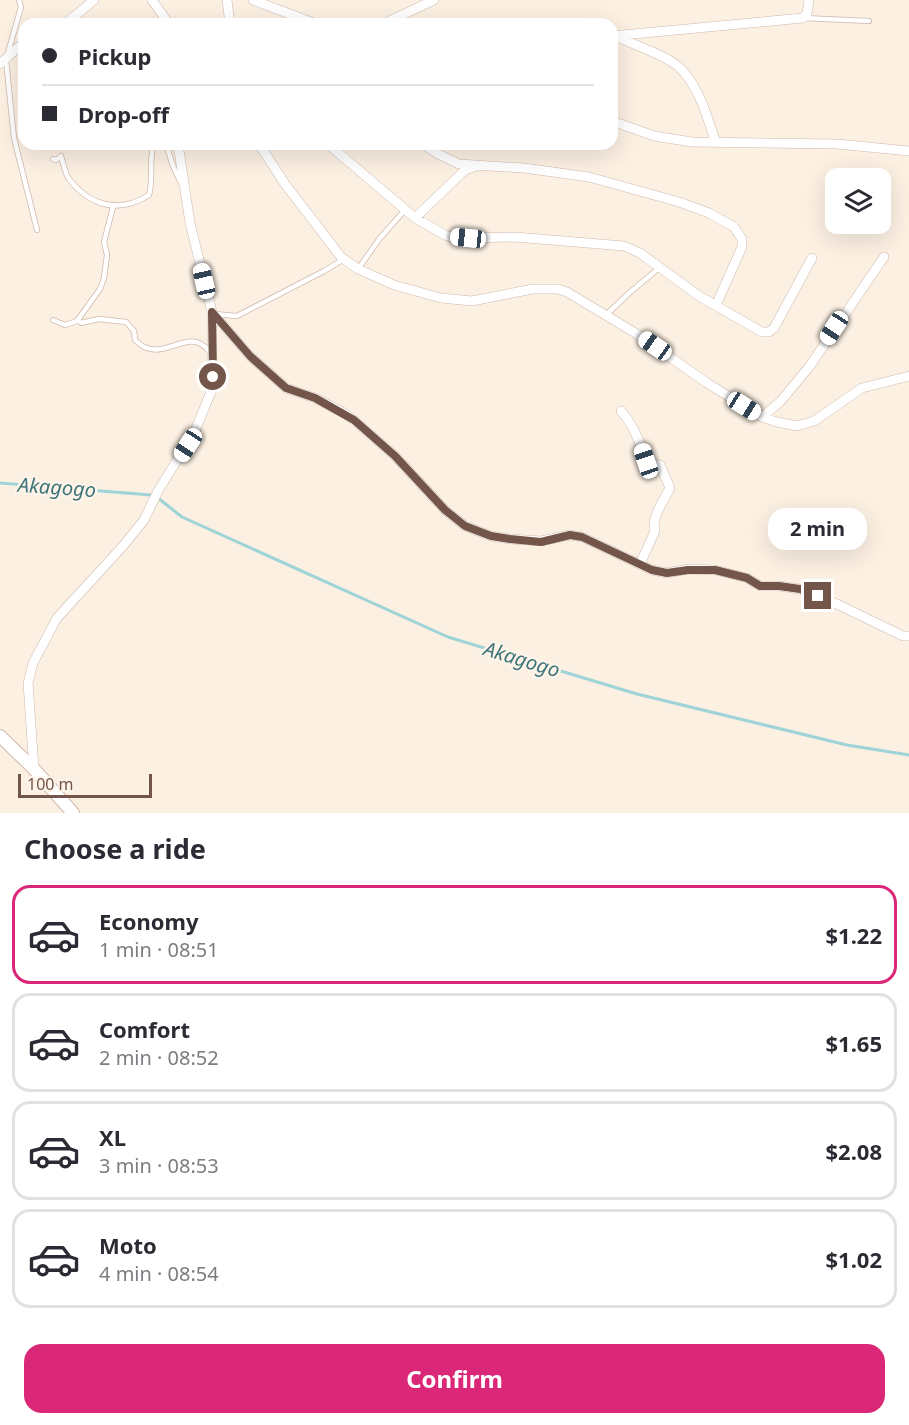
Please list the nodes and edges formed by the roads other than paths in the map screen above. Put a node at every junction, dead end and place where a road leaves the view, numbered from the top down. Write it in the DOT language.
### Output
graph roads {
  1 [pos="19,0"];
  2 [pos="94,0"];
  3 [pos="152,0"];
  4 [pos="227,0"];
  5 [pos="256,0"];
  6 [pos="434,0"];
  7 [pos="809,0"];
  8 [pos="72,18"];
  9 [pos="165,18"];
  10 [pos="229,18"];
  11 [pos="300,18"];
  12 [pos="396,18"];
  13 [pos="803,18"];
  14 [pos="869,21"];
  15 [pos="618,36"];
  16 [pos="618,38"];
  17 [pos="18,48"];
  18 [pos="3,62"];
  19 [pos="618,123"];
  20 [pos="716,143"];
  21 [pos="152,150"];
  22 [pos="168,150"];
  23 [pos="179,150"];
  24 [pos="263,150"];
  25 [pos="335,150"];
  26 [pos="432,150"];
  27 [pos="909,152"];
  28 [pos="53,159"];
  29 [pos="462,167"];
  30 [pos="184,188"];
  31 [pos="114,207"];
  32 [pos="405,210"];
  33 [pos="414,218"];
  34 [pos="36,230"];
  35 [pos="884,257"];
  36 [pos="812,258"];
  37 [pos="344,259"];
  38 [pos="660,267"];
  39 [pos="358,269"];
  40 [pos="716,305"];
  41 [pos="212,313"];
  42 [pos="605,316"];
  43 [pos="53,320"];
  44 [pos="78,320"];
  45 [pos="213,359"];
  46 [pos="909,376"];
  47 [pos="621,411"];
  48 [pos="762,417"];
  49 [pos="640,564"];
  50 [pos="909,636"];
  51 [pos="0,736"];
  52 [pos="34,769"];
  53 [pos="73,813"];
  1 -- 18 [label="lane"];
  2 -- 8 [label="street"];
  3 -- 9 [label="street"];
  4 -- 10 [label="street"];
  5 -- 11 [label="street"];
  6 -- 12 [label="street"];
  7 -- 13 [label="street"];
  13 -- 14 [label="lane"];
  13 -- 15 [label="street"];
  16 -- 20 [label="street"];
  17 -- 18 [label="street"];
  18 -- 34 [label="lane"];
  19 -- 20 [label="street"];
  20 -- 27 [label="street"];
  21 -- 31 [label="lane"];
  22 -- 30 [label="lane"];
  23 -- 30 [label="street"];
  24 -- 37 [label="street"];
  25 -- 32 [label="street"];
  26 -- 29 [label="street"];
  28 -- 31 [label="lane"];
  29 -- 33 [label="street"];
  29 -- 40 [label="street"];
  30 -- 41 [label="street"];
  31 -- 44 [label="lane"];
  32 -- 33 [label="street"];
  32 -- 39 [label="lane"];
  33 -- 38 [label="street"];
  35 -- 48 [label="street"];
  36 -- 40 [label="street"];
  37 -- 39 [label="street"];
  37 -- 41 [label="lane"];
  38 -- 40 [label="street"];
  38 -- 42 [label="lane"];
  39 -- 42 [label="street"];
  41 -- 45 [label="street"];
  41 -- 49 [label="street"];
  42 -- 48 [label="street"];
  43 -- 44 [label="lane"];
  44 -- 45 [label="lane"];
  45 -- 52 [label="street"];
  46 -- 48 [label="street"];
  47 -- 49 [label="street"];
  49 -- 50 [label="street"];
  51 -- 52 [label="main road"];
  52 -- 53 [label="main road"];
}
